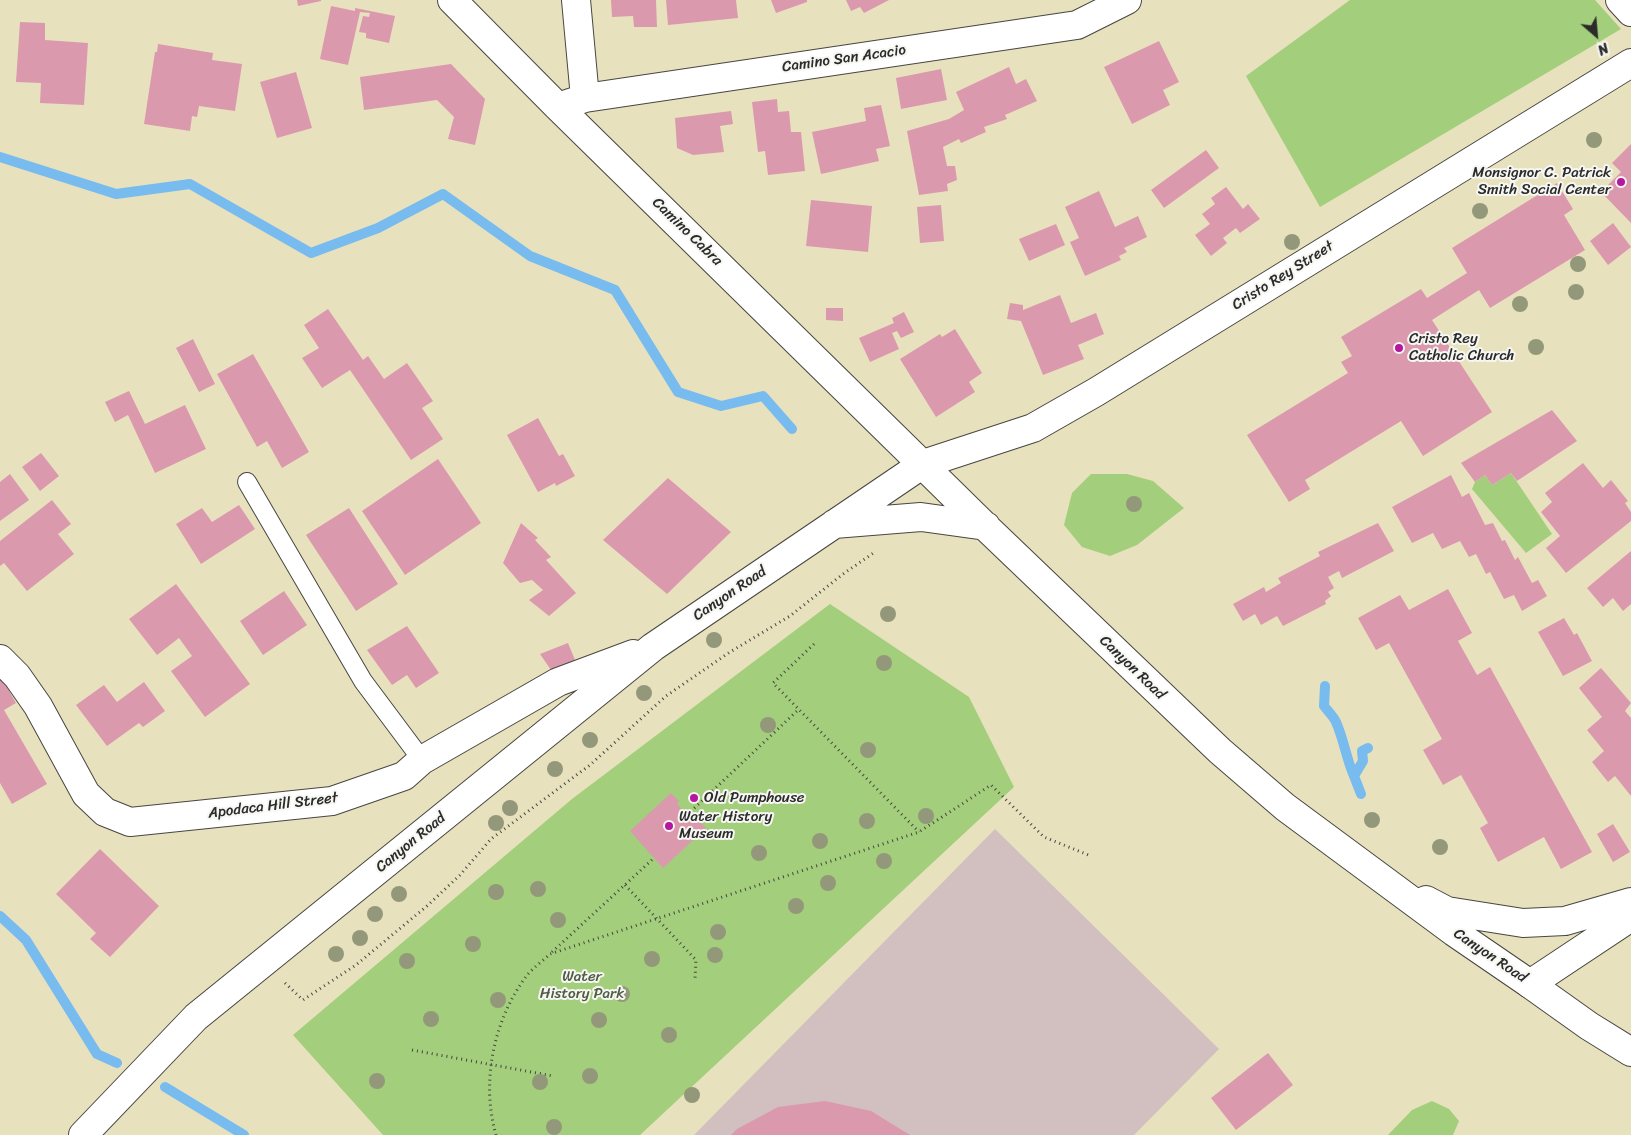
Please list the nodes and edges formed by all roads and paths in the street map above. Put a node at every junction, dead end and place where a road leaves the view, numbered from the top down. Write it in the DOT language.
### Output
graph roads {
  1 [pos="452,0"];
  2 [pos="576,0"];
  3 [pos="1127,0"];
  4 [pos="1620,0"];
  5 [pos="1631,12"];
  6 [pos="1631,62"];
  7 [pos="585,98"];
  8 [pos="558,107"];
  9 [pos="923,464"];
  10 [pos="247,482"];
  11 [pos="832,524"];
  12 [pos="986,526"];
  13 [pos="881,547"];
  14 [pos="814,644"];
  15 [pos="653,646"];
  16 [pos="0,659"];
  17 [pos="798,710"];
  18 [pos="422,760"];
  19 [pos="687,815"];
  20 [pos="919,832"];
  21 [pos="1091,856"];
  22 [pos="654,858"];
  23 [pos="1375,875"];
  24 [pos="625,885"];
  25 [pos="1631,902"];
  26 [pos="1631,917"];
  27 [pos="656,918"];
  28 [pos="550,954"];
  29 [pos="264,962"];
  30 [pos="695,979"];
  31 [pos="1530,984"];
  32 [pos="412,1050"];
  33 [pos="1631,1052"];
  34 [pos="490,1065"];
  35 [pos="553,1076"];
  36 [pos="83,1135"];
  37 [pos="496,1135"];
  1 -- 8 [label="street, Camino Cabra"];
  2 -- 7 [label="street"];
  3 -- 7 [label="street, Camino San Acacio"];
  4 -- 5 [label="street"];
  6 -- 9 [label="street, Cristo Rey Street"];
  7 -- 8 [label="street, Camino San Acacio"];
  8 -- 9 [label="street, Camino Cabra"];
  9 -- 11 [label="street, Canyon Road"];
  9 -- 12 [label="street, Canyon Road"];
  10 -- 18 [label="lane"];
  11 -- 12 [label="street"];
  11 -- 15 [label="street, Canyon Road"];
  12 -- 23 [label="street, Canyon Road"];
  13 -- 29 [label="path"];
  14 -- 17 [label="path"];
  15 -- 18 [label="street, Apodaca Hill Street"];
  15 -- 29 [label="street, Canyon Road"];
  16 -- 18 [label="street, Apodaca Hill Street"];
  17 -- 19 [label="path"];
  17 -- 20 [label="path"];
  20 -- 21 [label="path"];
  20 -- 27 [label="path"];
  22 -- 24 [label="path"];
  23 -- 25 [label="street, Canyon Road"];
  23 -- 31 [label="street, Canyon Road"];
  24 -- 27 [label="path"];
  24 -- 28 [label="path"];
  26 -- 31 [label="street, Canyon Road"];
  27 -- 28 [label="path"];
  27 -- 30 [label="path"];
  28 -- 34 [label="path"];
  29 -- 36 [label="street, Canyon Road"];
  31 -- 33 [label="street"];
  32 -- 34 [label="path"];
  34 -- 35 [label="path"];
  34 -- 37 [label="path"];
}
